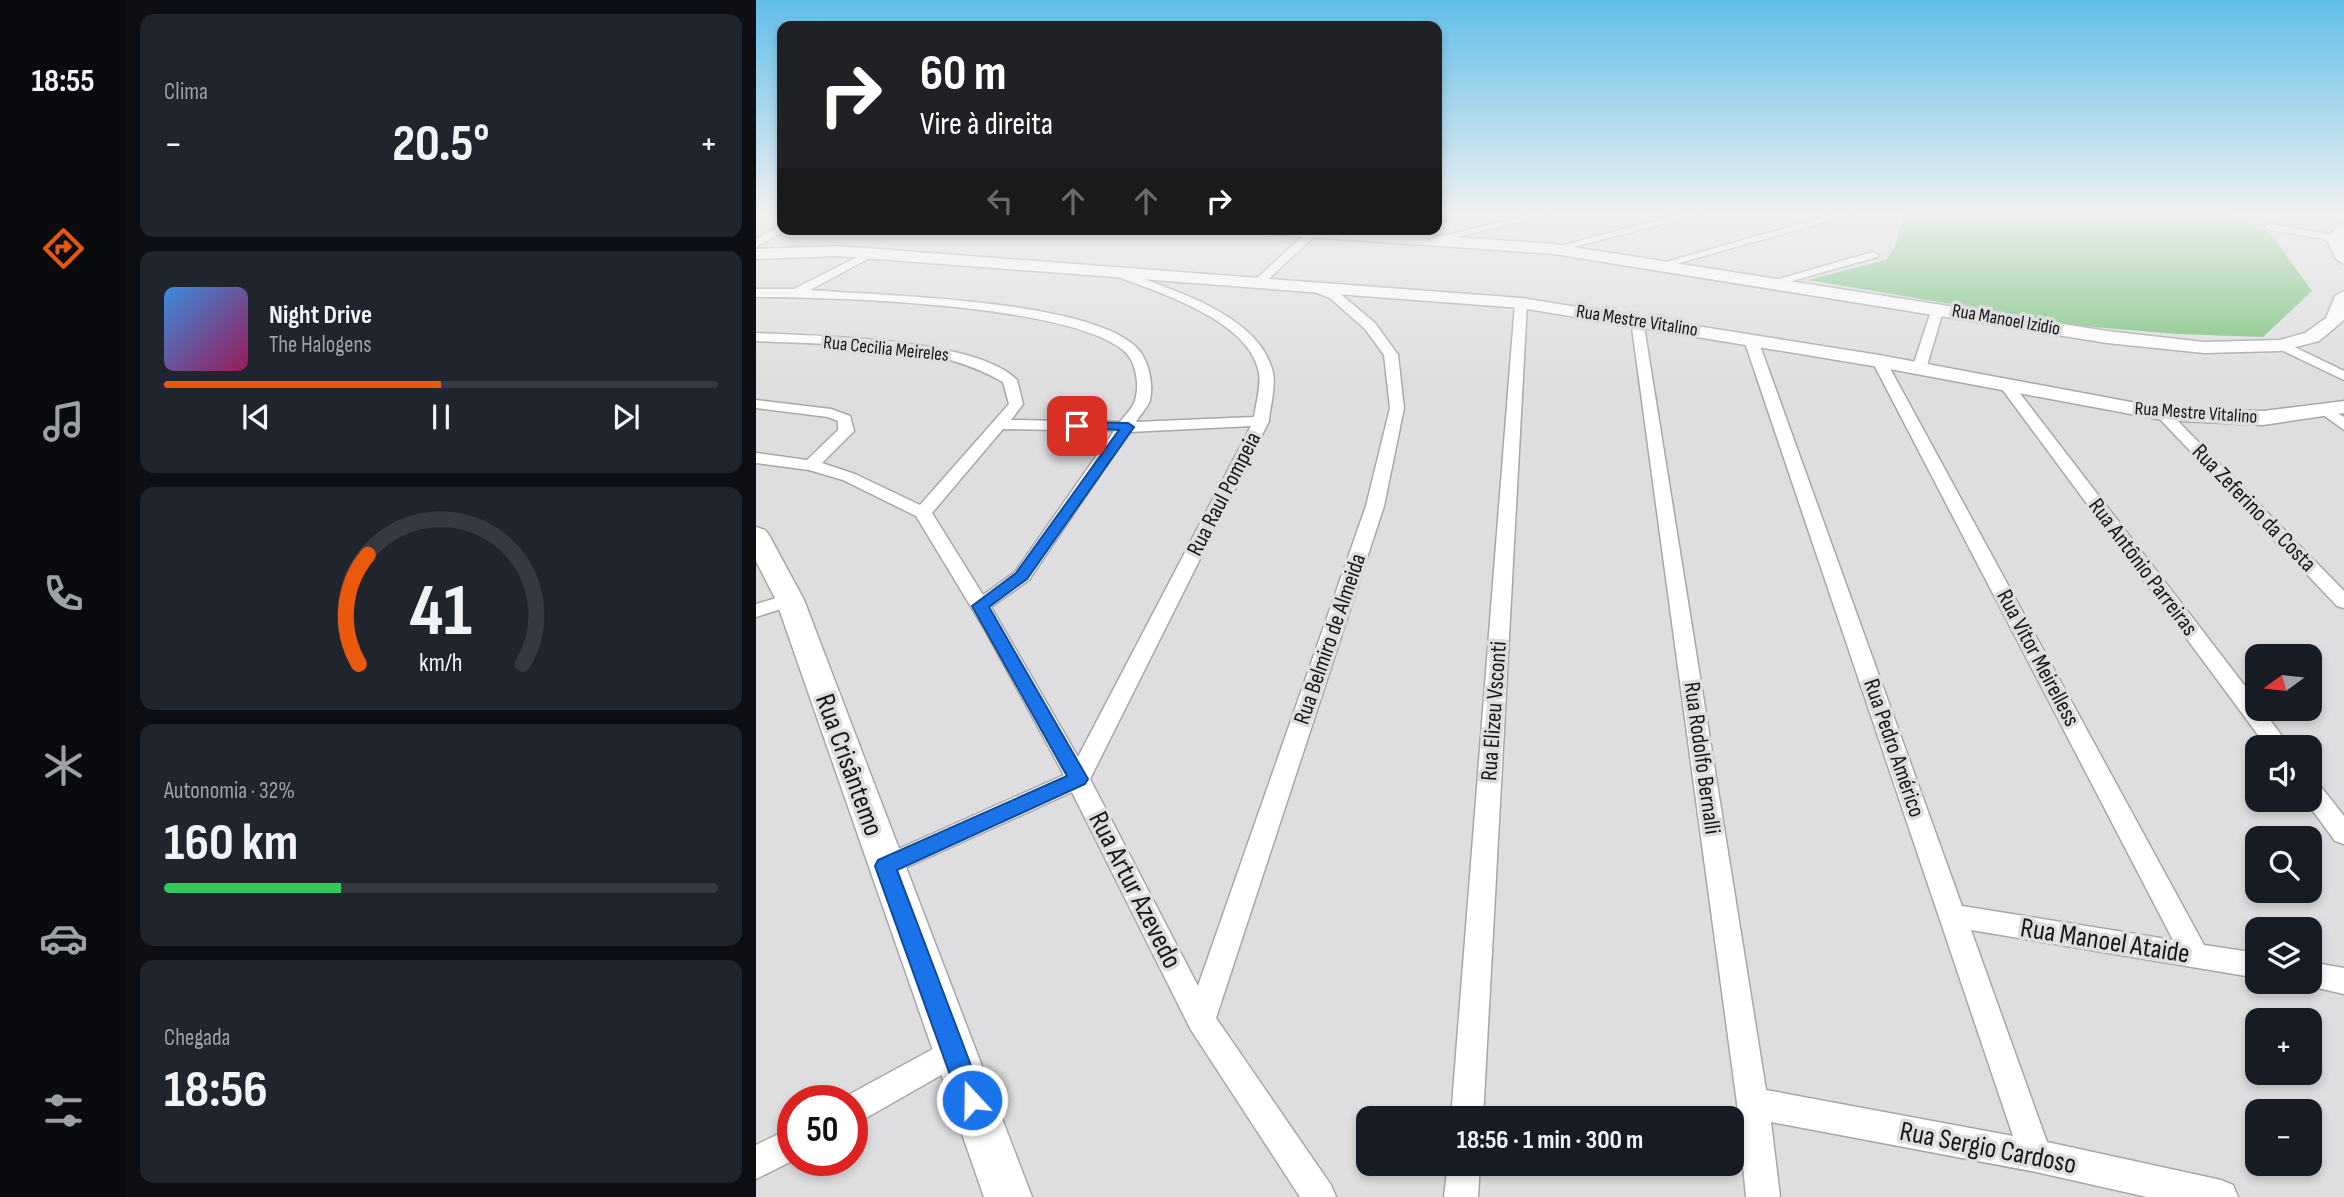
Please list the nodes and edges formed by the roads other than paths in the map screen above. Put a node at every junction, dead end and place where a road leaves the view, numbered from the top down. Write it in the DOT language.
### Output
graph roads {
  1 [pos="842,269"];
  2 [pos="1072,269"];
  3 [pos="1275,269"];
  4 [pos="1685,269"];
  5 [pos="1823,269"];
  6 [pos="1114,272"];
  7 [pos="1259,282"];
  8 [pos="1771,283"];
  9 [pos="1310,286"];
  10 [pos="756,293"];
  11 [pos="795,293"];
  12 [pos="1521,303"];
  13 [pos="1938,308"];
  14 [pos="2339,317"];
  15 [pos="1637,320"];
  16 [pos="756,337"];
  17 [pos="1752,340"];
  18 [pos="2284,346"];
  19 [pos="1880,361"];
  20 [pos="1919,369"];
  21 [pos="2344,376"];
  22 [pos="2007,386"];
  23 [pos="756,404"];
  24 [pos="2335,409"];
  25 [pos="2163,414"];
  26 [pos="1261,421"];
  27 [pos="1000,424"];
  28 [pos="2344,425"];
  29 [pos="1128,427"];
  30 [pos="756,458"];
  31 [pos="811,466"];
  32 [pos="923,513"];
  33 [pos="756,534"];
  34 [pos="790,600"];
  35 [pos="2344,602"];
  36 [pos="981,606"];
  37 [pos="756,611"];
  38 [pos="2270,735"];
  39 [pos="1078,779"];
  40 [pos="2334,810"];
  41 [pos="2344,834"];
  42 [pos="896,861"];
  43 [pos="1952,916"];
  44 [pos="2196,956"];
  45 [pos="2245,964"];
  46 [pos="2322,977"];
  47 [pos="2344,981"];
  48 [pos="1201,1020"];
  49 [pos="953,1052"];
  50 [pos="868,1101"];
  51 [pos="1753,1103"];
  52 [pos="1468,1106"];
  53 [pos="777,1152"];
  54 [pos="2036,1156"];
  55 [pos="756,1163"];
  56 [pos="1463,1176"];
  57 [pos="1008,1197"];
  58 [pos="1319,1197"];
  59 [pos="1461,1197"];
  60 [pos="1763,1197"];
  61 [pos="2221,1197"];
  1 -- 11 [label="street"];
  2 -- 6 [label="street, Rua Mestre Vitalino"];
  3 -- 7 [label="street"];
  4 -- 8 [label="street, Rua Manoel Izidio"];
  5 -- 8 [label="street"];
  6 -- 7 [label="street, Rua Mestre Vitalino"];
  6 -- 26 [label="street, Rua Raul Pompeia"];
  7 -- 9 [label="street, Rua Mestre Vitalino"];
  8 -- 13 [label="street, Rua Manoel Izidio"];
  9 -- 12 [label="street, Rua Mestre Vitalino"];
  9 -- 48 [label="street, Rua Belmiro de Almeida"];
  10 -- 11 [label="street"];
  11 -- 29 [label="street"];
  12 -- 15 [label="street, Rua Mestre Vitalino"];
  12 -- 52 [label="street, Rua Elizeu Vsconti"];
  13 -- 18 [label="street, Rua Manoel Izidio"];
  13 -- 20 [label="street"];
  14 -- 18 [label="street, Rua Manoel Izidio"];
  15 -- 17 [label="street, Rua Mestre Vitalino"];
  15 -- 51 [label="street, Rua Rodolfo Bernalli"];
  16 -- 27 [label="street, Rua Cecilia Meireles"];
  17 -- 19 [label="street, Rua Mestre Vitalino"];
  17 -- 43 [label="street, Rua Pedro Américo"];
  18 -- 21 [label="street"];
  19 -- 20 [label="street, Rua Mestre Vitalino"];
  19 -- 44 [label="street, Rua Vitor Meirelless"];
  20 -- 22 [label="street, Rua Mestre Vitalino"];
  22 -- 25 [label="street, Rua Mestre Vitalino"];
  22 -- 38 [label="street, Rua Antônio Parreiras"];
  23 -- 31 [label="street"];
  24 -- 25 [label="street, Rua Mestre Vitalino"];
  24 -- 28 [label="street"];
  25 -- 35 [label="street, Rua Zeferino da Costa"];
  26 -- 29 [label="street"];
  26 -- 39 [label="street, Rua Raul Pompeia"];
  27 -- 29 [label="street"];
  27 -- 32 [label="street, Rua Cecilia Meireles"];
  29 -- 36 [label="street"];
  30 -- 31 [label="street"];
  31 -- 32 [label="street"];
  32 -- 36 [label="street, Rua Artur Azevedo"];
  33 -- 34 [label="street, Rua Crisântemo"];
  34 -- 37 [label="street"];
  34 -- 42 [label="street, Rua Crisântemo"];
  36 -- 39 [label="street, Rua Artur Azevedo"];
  39 -- 42 [label="street"];
  39 -- 48 [label="street, Rua Artur Azevedo"];
  40 -- 41 [label="street"];
  42 -- 49 [label="street, Rua Crisântemo"];
  43 -- 44 [label="street, Rua Manoel Ataide"];
  43 -- 54 [label="street, Rua Pedro Américo"];
  44 -- 45 [label="street, Rua Manoel Ataide"];
  46 -- 47 [label="street"];
  48 -- 58 [label="street, Rua Artur Azevedo"];
  49 -- 50 [label="street"];
  49 -- 57 [label="street, Rua Crisântemo"];
  51 -- 54 [label="street, Rua Sergio Cardoso"];
  51 -- 60 [label="street, Rua Rodolfo Bernalli"];
  53 -- 55 [label="street"];
  54 -- 61 [label="street, Rua Sergio Cardoso"];
  56 -- 59 [label="street"];
}
